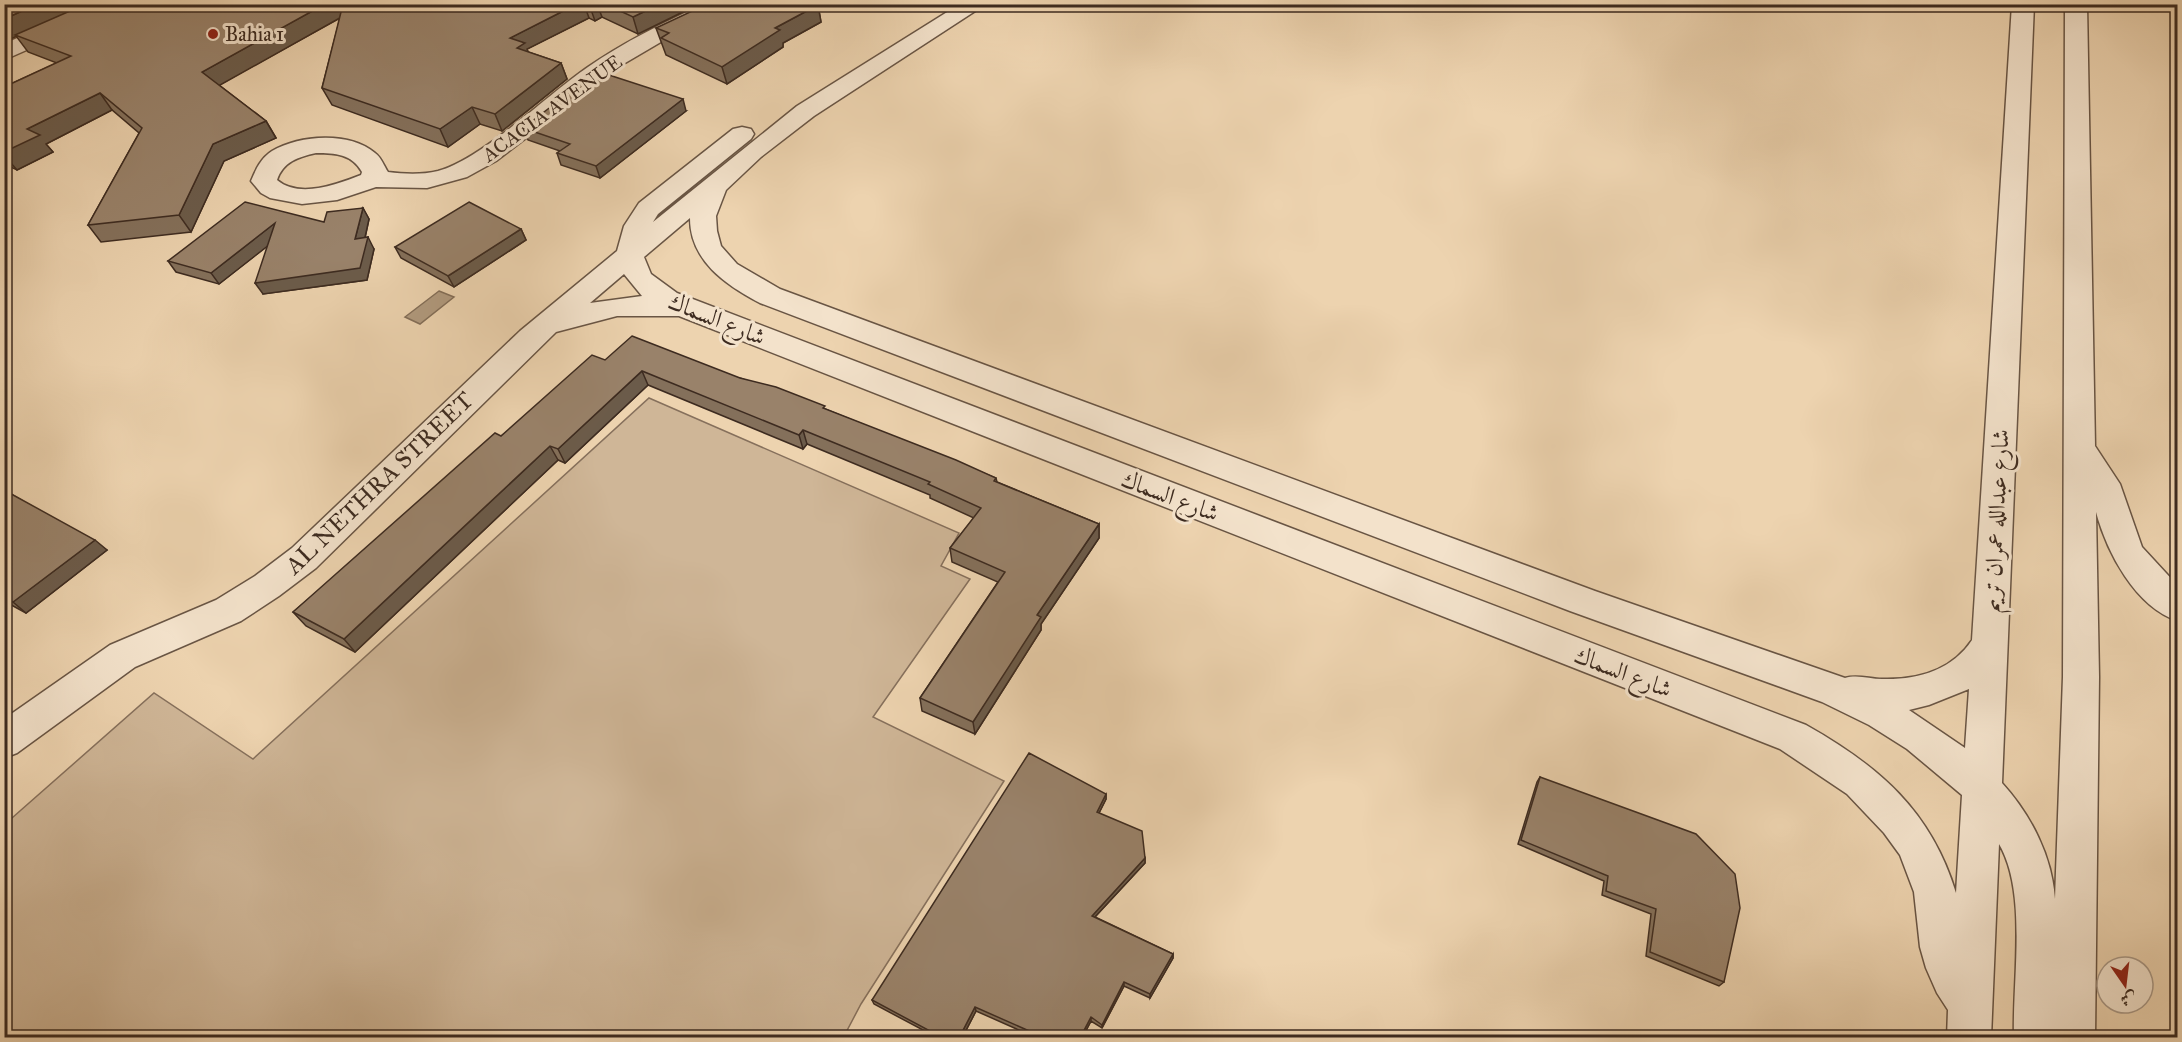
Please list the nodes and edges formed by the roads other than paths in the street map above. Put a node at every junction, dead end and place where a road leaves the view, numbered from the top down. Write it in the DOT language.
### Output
graph roads {
  1 [pos="111,4"];
  2 [pos="724,4"];
  3 [pos="936,4"];
  4 [pos="976,4"];
  5 [pos="2023,4"];
  6 [pos="2076,4"];
  7 [pos="4,53"];
  8 [pos="344,147"];
  9 [pos="723,177"];
  10 [pos="372,180"];
  11 [pos="291,195"];
  12 [pos="630,257"];
  13 [pos="685,308"];
  14 [pos="530,338"];
  15 [pos="2078,448"];
  16 [pos="2178,607"];
  17 [pos="1990,642"];
  18 [pos="1815,684"];
  19 [pos="4,741"];
  20 [pos="1980,789"];
  21 [pos="1971,1004"];
  22 [pos="1969,1038"];
  23 [pos="2036,1038"];
  24 [pos="2073,1038"];
  1 -- 7 [label="street"];
  2 -- 10 [label="street, ACACIA AVENUE"];
  3 -- 12 [label="street"];
  4 -- 9 [label="street, شارع السماك"];
  5 -- 17 [label="street, شارع عبدالله عمران تريم"];
  6 -- 15 [label="street"];
  8 -- 10 [label="street, ACACIA AVENUE"];
  8 -- 11 [label="street"];
  8 -- 11 [label="street, ACACIA AVENUE"];
  9 -- 12 [label="street, AL NETHRA STREET"];
  9 -- 18 [label="street, شارع السماك"];
  10 -- 11 [label="street, ACACIA AVENUE"];
  12 -- 13 [label="street, شارع السماك"];
  12 -- 14 [label="street, AL NETHRA STREET"];
  13 -- 14 [label="street"];
  13 -- 21 [label="street, شارع السماك"];
  14 -- 19 [label="street, AL NETHRA STREET"];
  15 -- 16 [label="street"];
  15 -- 24 [label="street"];
  17 -- 18 [label="street"];
  17 -- 20 [label="street, شارع عبدالله عمران تريم"];
  18 -- 20 [label="street, شارع السماك"];
  20 -- 21 [label="street, شارع عبدالله عمران تريم"];
  20 -- 23 [label="street, شارع السماك"];
  21 -- 22 [label="street, شارع عبدالله عمران تريم"];
}
